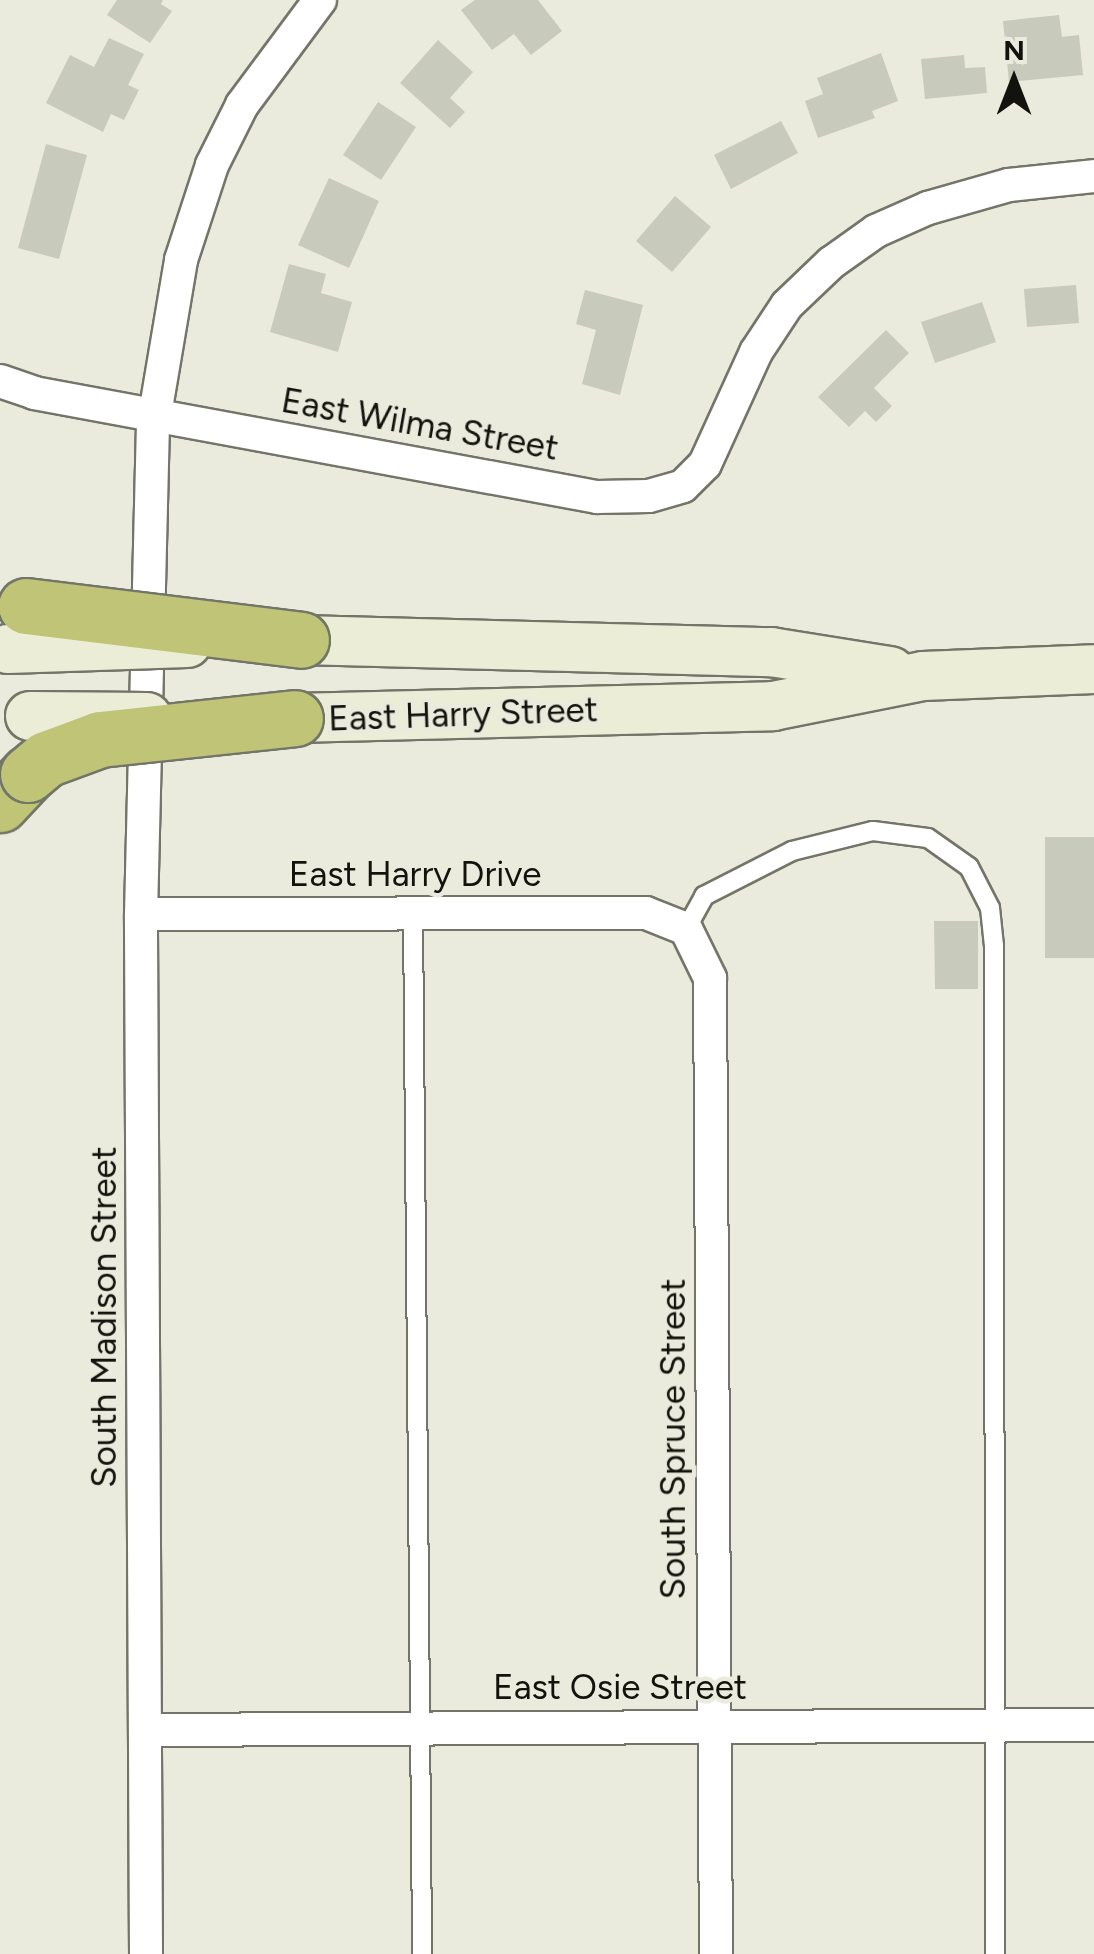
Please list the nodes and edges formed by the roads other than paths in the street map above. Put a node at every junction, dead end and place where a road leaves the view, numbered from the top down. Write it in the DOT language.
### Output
graph roads {
  1 [pos="320,0"];
  2 [pos="1094,176"];
  3 [pos="0,381"];
  4 [pos="158,416"];
  5 [pos="8,626"];
  6 [pos="300,640"];
  7 [pos="1094,669"];
  8 [pos="922,676"];
  9 [pos="15,716"];
  10 [pos="296,718"];
  11 [pos="14,789"];
  12 [pos="141,914"];
  13 [pos="413,914"];
  14 [pos="686,929"];
  15 [pos="1094,1724"];
  16 [pos="994,1725"];
  17 [pos="715,1727"];
  18 [pos="422,1728"];
  19 [pos="147,1730"];
  20 [pos="146,1954"];
  21 [pos="422,1954"];
  22 [pos="716,1954"];
  23 [pos="996,1954"];
  1 -- 4 [label="street, South Madison Street"];
  2 -- 4 [label="street, East Wilma Street"];
  3 -- 4 [label="street, East Wilma Street"];
  4 -- 12 [label="street, South Madison Street"];
  5 -- 6 [label="highway, bridge"];
  6 -- 8 [label="main road, East Harry Street"];
  7 -- 8 [label="main road, East Harry Street"];
  8 -- 10 [label="main road, East Harry Street"];
  9 -- 10 [label="main road, East Harry Street, bridge"];
  10 -- 11 [label="highway, bridge"];
  12 -- 13 [label="street, East Harry Drive"];
  12 -- 19 [label="street, South Madison Street"];
  13 -- 14 [label="street, East Harry Drive"];
  13 -- 18 [label="lane"];
  14 -- 16 [label="lane"];
  14 -- 17 [label="street, South Spruce Street"];
  15 -- 16 [label="street, East Osie Street"];
  16 -- 17 [label="street, East Osie Street"];
  16 -- 23 [label="lane"];
  17 -- 18 [label="street, East Osie Street"];
  17 -- 22 [label="street, South Spruce Street"];
  18 -- 19 [label="street, East Osie Street"];
  18 -- 21 [label="lane"];
  19 -- 20 [label="street, South Madison Street"];
}
